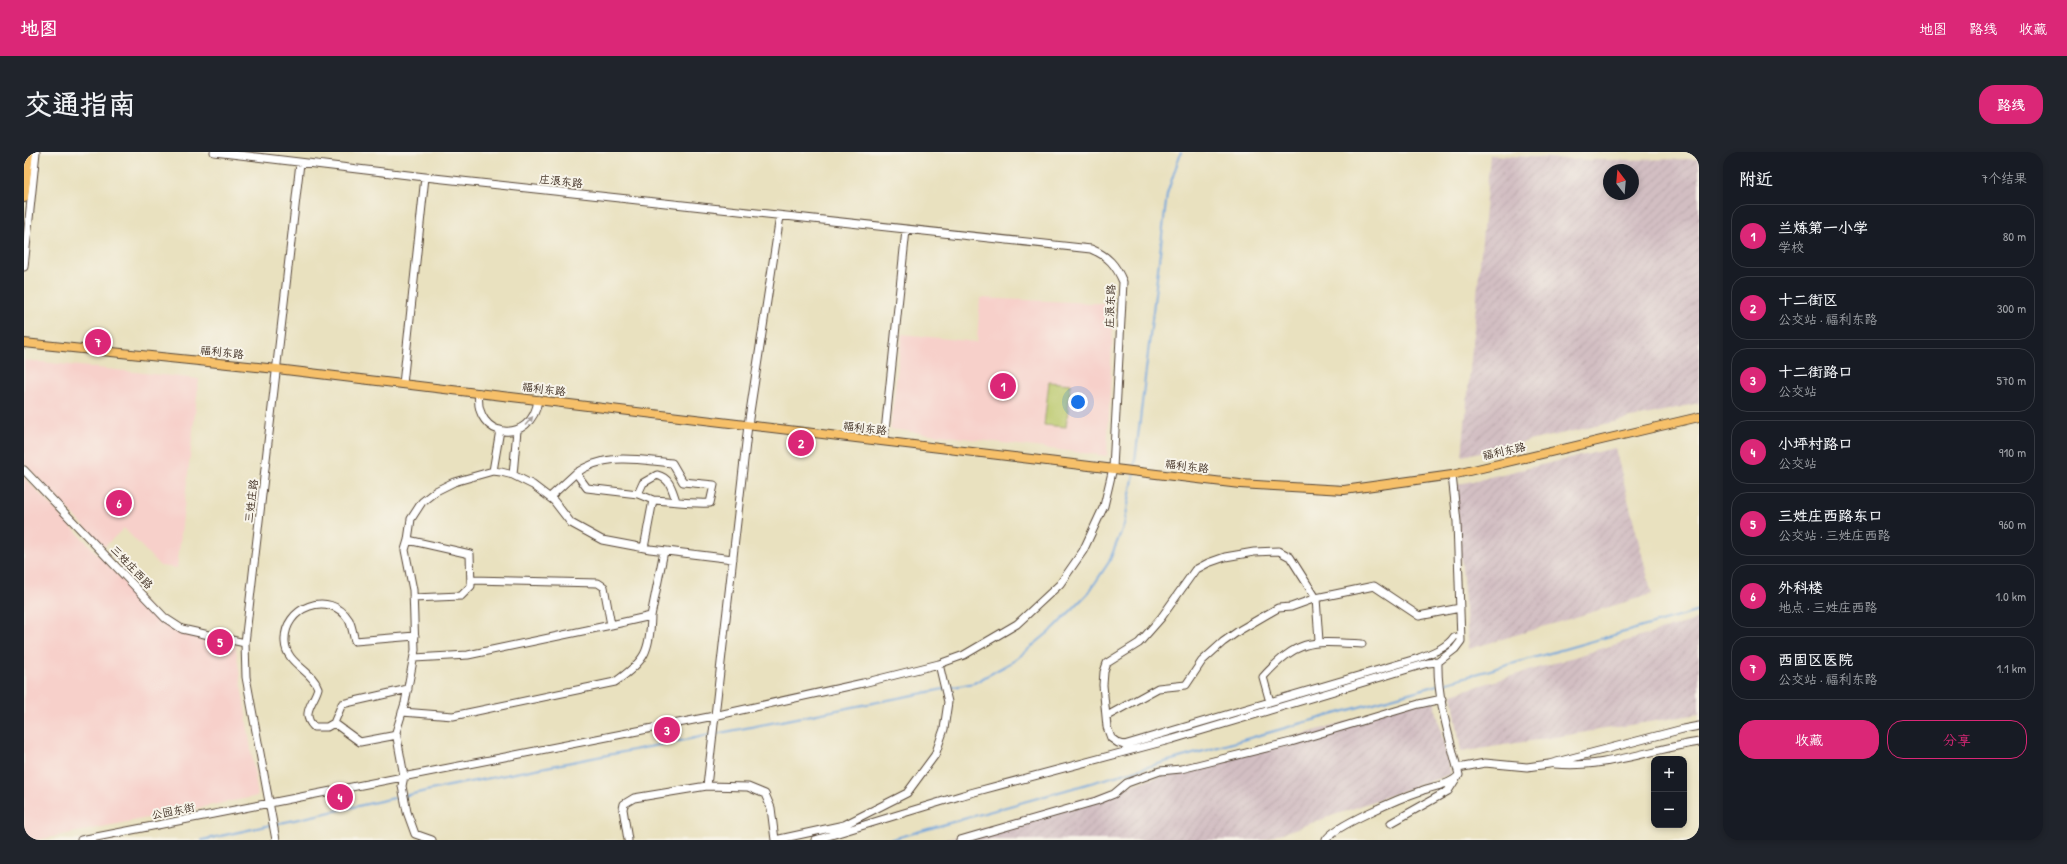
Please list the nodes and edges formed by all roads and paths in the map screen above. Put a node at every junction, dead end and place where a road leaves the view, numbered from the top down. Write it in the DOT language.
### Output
graph roads {
  1 [pos="25,152"];
  2 [pos="29,152"];
  3 [pos="36,152"];
  4 [pos="214,152"];
  5 [pos="24,161"];
  6 [pos="300,163"];
  7 [pos="425,177"];
  8 [pos="24,198"];
  9 [pos="780,216"];
  10 [pos="906,230"];
  11 [pos="24,267"];
  12 [pos="24,343"];
  13 [pos="277,369"];
  14 [pos="403,384"];
  15 [pos="479,393"];
  16 [pos="538,400"];
  17 [pos="1699,417"];
  18 [pos="748,425"];
  19 [pos="500,430"];
  20 [pos="517,430"];
  21 [pos="884,441"];
  22 [pos="659,462"];
  23 [pos="1116,468"];
  24 [pos="24,470"];
  25 [pos="493,471"];
  26 [pos="576,473"];
  27 [pos="513,475"];
  28 [pos="657,475"];
  29 [pos="1452,475"];
  30 [pos="638,494"];
  31 [pos="550,497"];
  32 [pos="653,500"];
  33 [pos="676,501"];
  34 [pos="408,540"];
  35 [pos="644,548"];
  36 [pos="664,551"];
  37 [pos="733,559"];
  38 [pos="471,580"];
  39 [pos="413,598"];
  40 [pos="1316,598"];
  41 [pos="1460,608"];
  42 [pos="651,616"];
  43 [pos="611,625"];
  44 [pos="415,636"];
  45 [pos="1454,637"];
  46 [pos="1319,641"];
  47 [pos="245,643"];
  48 [pos="1362,644"];
  49 [pos="414,658"];
  50 [pos="1438,662"];
  51 [pos="939,664"];
  52 [pos="408,689"];
  53 [pos="1442,695"];
  54 [pos="1270,702"];
  55 [pos="402,712"];
  56 [pos="1107,716"];
  57 [pos="714,719"];
  58 [pos="334,723"];
  59 [pos="1699,726"];
  60 [pos="397,735"];
  61 [pos="1699,742"];
  62 [pos="1549,764"];
  63 [pos="1458,768"];
  64 [pos="404,776"];
  65 [pos="1455,780"];
  66 [pos="707,786"];
  67 [pos="269,803"];
  68 [pos="1391,823"];
  69 [pos="628,838"];
  70 [pos="81,840"];
  71 [pos="276,840"];
  72 [pos="431,840"];
  73 [pos="621,840"];
  74 [pos="815,840"];
  75 [pos="960,840"];
  76 [pos="1326,840"];
  1 -- 5 [label="street"];
  2 -- 8 [label="main road"];
  3 -- 11 [label="street"];
  4 -- 6 [label="street, 庄浪东路"];
  6 -- 7 [label="street, 庄浪东路"];
  6 -- 13 [label="street, 三姓庄路"];
  7 -- 9 [label="street, 庄浪东路"];
  7 -- 14 [label="street"];
  9 -- 10 [label="street, 庄浪东路"];
  9 -- 18 [label="street"];
  10 -- 21 [label="street"];
  10 -- 23 [label="street, 庄浪东路"];
  12 -- 13 [label="main road, 福利东路"];
  13 -- 14 [label="main road, 福利东路"];
  13 -- 47 [label="street, 三姓庄路"];
  14 -- 15 [label="main road, 福利东路"];
  15 -- 16 [label="main road, 福利东路"];
  15 -- 19 [label="street"];
  16 -- 18 [label="main road, 福利东路"];
  20 -- 16 [label="street, one-way"];
  17 -- 29 [label="main road, 福利东路"];
  18 -- 21 [label="main road, 福利东路"];
  18 -- 37 [label="street"];
  19 -- 20 [label="street"];
  19 -- 25 [label="street"];
  20 -- 27 [label="street"];
  21 -- 23 [label="main road, 福利东路"];
  22 -- 26 [label="street"];
  22 -- 28 [label="street"];
  22 -- 33 [label="street"];
  23 -- 29 [label="main road, 福利东路"];
  23 -- 51 [label="street, 庄浪东路"];
  24 -- 47 [label="street, 三姓庄西路"];
  25 -- 27 [label="street"];
  25 -- 34 [label="street"];
  26 -- 30 [label="street"];
  26 -- 31 [label="street"];
  27 -- 31 [label="street"];
  28 -- 30 [label="street"];
  28 -- 33 [label="street"];
  29 -- 41 [label="street"];
  30 -- 32 [label="street"];
  31 -- 35 [label="street"];
  32 -- 33 [label="street"];
  32 -- 35 [label="street"];
  34 -- 38 [label="street"];
  34 -- 39 [label="street"];
  35 -- 36 [label="street"];
  36 -- 37 [label="street"];
  36 -- 42 [label="street"];
  37 -- 57 [label="street"];
  38 -- 39 [label="street"];
  38 -- 43 [label="street"];
  39 -- 44 [label="street"];
  40 -- 41 [label="street"];
  40 -- 46 [label="street"];
  40 -- 56 [label="street"];
  40 -- 56 [label="street"];
  41 -- 50 [label="street"];
  42 -- 43 [label="street"];
  42 -- 55 [label="street"];
  43 -- 49 [label="street"];
  44 -- 49 [label="street"];
  44 -- 58 [label="street"];
  45 -- 54 [label="street"];
  46 -- 48 [label="street"];
  46 -- 54 [label="street"];
  47 -- 67 [label="street, 三姓庄路"];
  49 -- 52 [label="street"];
  50 -- 53 [label="street"];
  50 -- 74 [label="street"];
  51 -- 57 [label="street, 庄浪东路"];
  51 -- 66 [label="street"];
  52 -- 55 [label="street"];
  52 -- 58 [label="street"];
  53 -- 63 [label="street"];
  53 -- 75 [label="street"];
  54 -- 56 [label="street"];
  55 -- 60 [label="street"];
  57 -- 64 [label="street, 公园东街"];
  57 -- 66 [label="street"];
  58 -- 60 [label="street"];
  59 -- 62 [label="street"];
  60 -- 64 [label="street"];
  61 -- 62 [label="street"];
  62 -- 63 [label="street"];
  63 -- 65 [label="street"];
  64 -- 67 [label="street, 公园东街"];
  64 -- 72 [label="street"];
  65 -- 68 [label="street"];
  65 -- 76 [label="street"];
  66 -- 69 [label="street"];
  67 -- 70 [label="street, 公园东街"];
  67 -- 71 [label="street, 三姓庄路"];
  69 -- 73 [label="street"];
}
